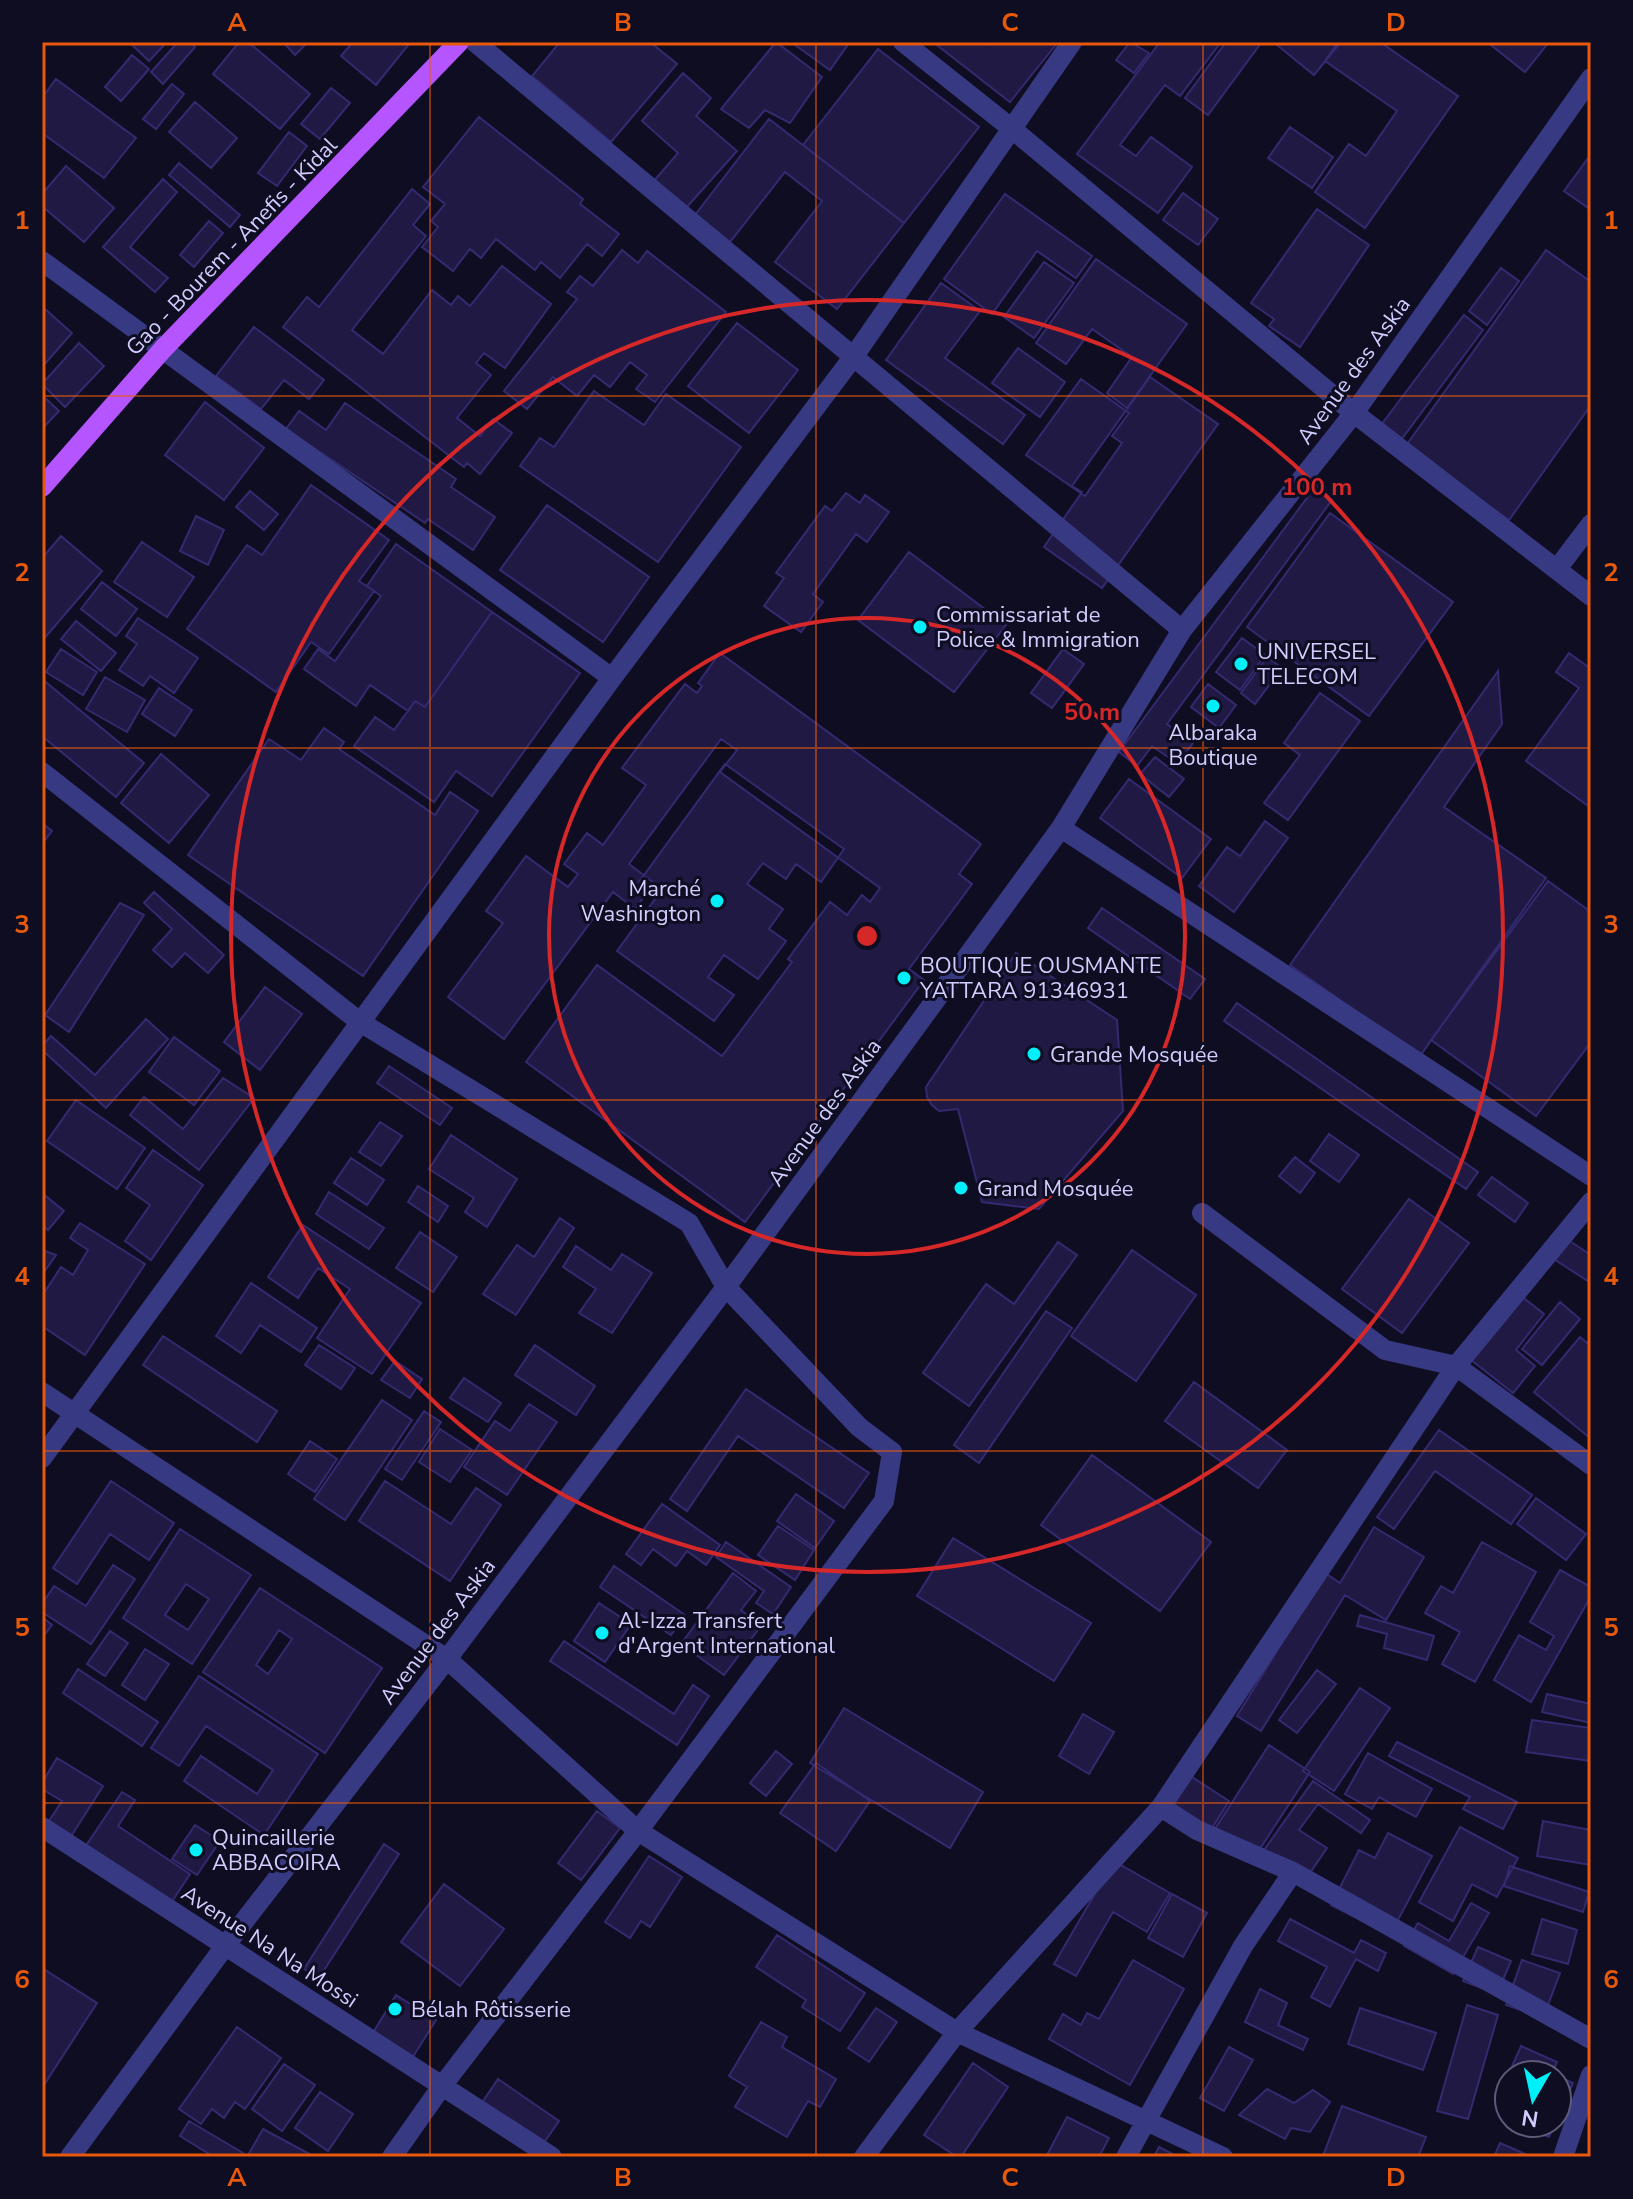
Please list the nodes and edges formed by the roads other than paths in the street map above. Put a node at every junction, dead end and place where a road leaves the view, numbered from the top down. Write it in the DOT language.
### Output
graph roads {
  1 [pos="459,42"];
  2 [pos="475,42"];
  3 [pos="903,42"];
  4 [pos="1072,42"];
  5 [pos="1591,78"];
  6 [pos="1011,128"];
  7 [pos="42,261"];
  8 [pos="163,349"];
  9 [pos="854,356"];
  10 [pos="1354,413"];
  11 [pos="42,487"];
  12 [pos="1591,524"];
  13 [pos="1557,569"];
  14 [pos="1591,596"];
  15 [pos="1182,630"];
  16 [pos="612,678"];
  17 [pos="42,772"];
  18 [pos="1061,828"];
  19 [pos="360,1022"];
  20 [pos="1591,1176"];
  21 [pos="1591,1202"];
  22 [pos="1202,1213"];
  23 [pos="726,1287"];
  24 [pos="1456,1366"];
  25 [pos="42,1392"];
  26 [pos="73,1413"];
  27 [pos="42,1458"];
  28 [pos="1591,1465"];
  29 [pos="447,1659"];
  30 [pos="1161,1807"];
  31 [pos="42,1827"];
  32 [pos="638,1831"];
  33 [pos="1293,1872"];
  34 [pos="225,1946"];
  35 [pos="957,2032"];
  36 [pos="1591,2039"];
  37 [pos="1591,2075"];
  38 [pos="442,2086"];
  39 [pos="1147,2121"];
  40 [pos="70,2157"];
  41 [pos="392,2157"];
  42 [pos="552,2157"];
  43 [pos="864,2157"];
  44 [pos="1126,2157"];
  45 [pos="1223,2157"];
  46 [pos="1563,2157"];
  1 -- 8 [label="main road, Gao - Bourem - Anefis - Kidal"];
  2 -- 9 [label="street"];
  3 -- 6 [label="street"];
  4 -- 6 [label="street"];
  5 -- 10 [label="street, Avenue des Askia"];
  6 -- 9 [label="street"];
  6 -- 10 [label="street"];
  7 -- 8 [label="street"];
  8 -- 11 [label="main road, Gao - Bourem - Anefis - Kidal"];
  8 -- 16 [label="street"];
  9 -- 15 [label="street"];
  9 -- 16 [label="street"];
  10 -- 13 [label="street"];
  10 -- 15 [label="street, Avenue des Askia"];
  12 -- 13 [label="street"];
  13 -- 14 [label="street"];
  15 -- 18 [label="street, Avenue des Askia"];
  16 -- 19 [label="street"];
  17 -- 19 [label="street"];
  18 -- 20 [label="street"];
  18 -- 23 [label="street, Avenue des Askia"];
  19 -- 23 [label="street"];
  19 -- 26 [label="street"];
  21 -- 24 [label="street"];
  22 -- 24 [label="street"];
  23 -- 29 [label="street, Avenue des Askia"];
  23 -- 32 [label="street"];
  24 -- 28 [label="street"];
  24 -- 30 [label="street"];
  25 -- 26 [label="street"];
  26 -- 27 [label="street"];
  26 -- 29 [label="street"];
  29 -- 32 [label="street"];
  29 -- 34 [label="street, Avenue des Askia"];
  30 -- 33 [label="street"];
  30 -- 35 [label="street"];
  31 -- 34 [label="street, Avenue Na Na Mossi"];
  32 -- 35 [label="street"];
  32 -- 38 [label="street"];
  33 -- 36 [label="street"];
  33 -- 39 [label="street"];
  34 -- 38 [label="street, Avenue Na Na Mossi"];
  34 -- 40 [label="street, Avenue des Askia"];
  35 -- 39 [label="street"];
  35 -- 43 [label="street"];
  37 -- 46 [label="street"];
  38 -- 41 [label="street"];
  38 -- 42 [label="street, Avenue Na Na Mossi"];
  39 -- 44 [label="street"];
  39 -- 45 [label="street"];
}
